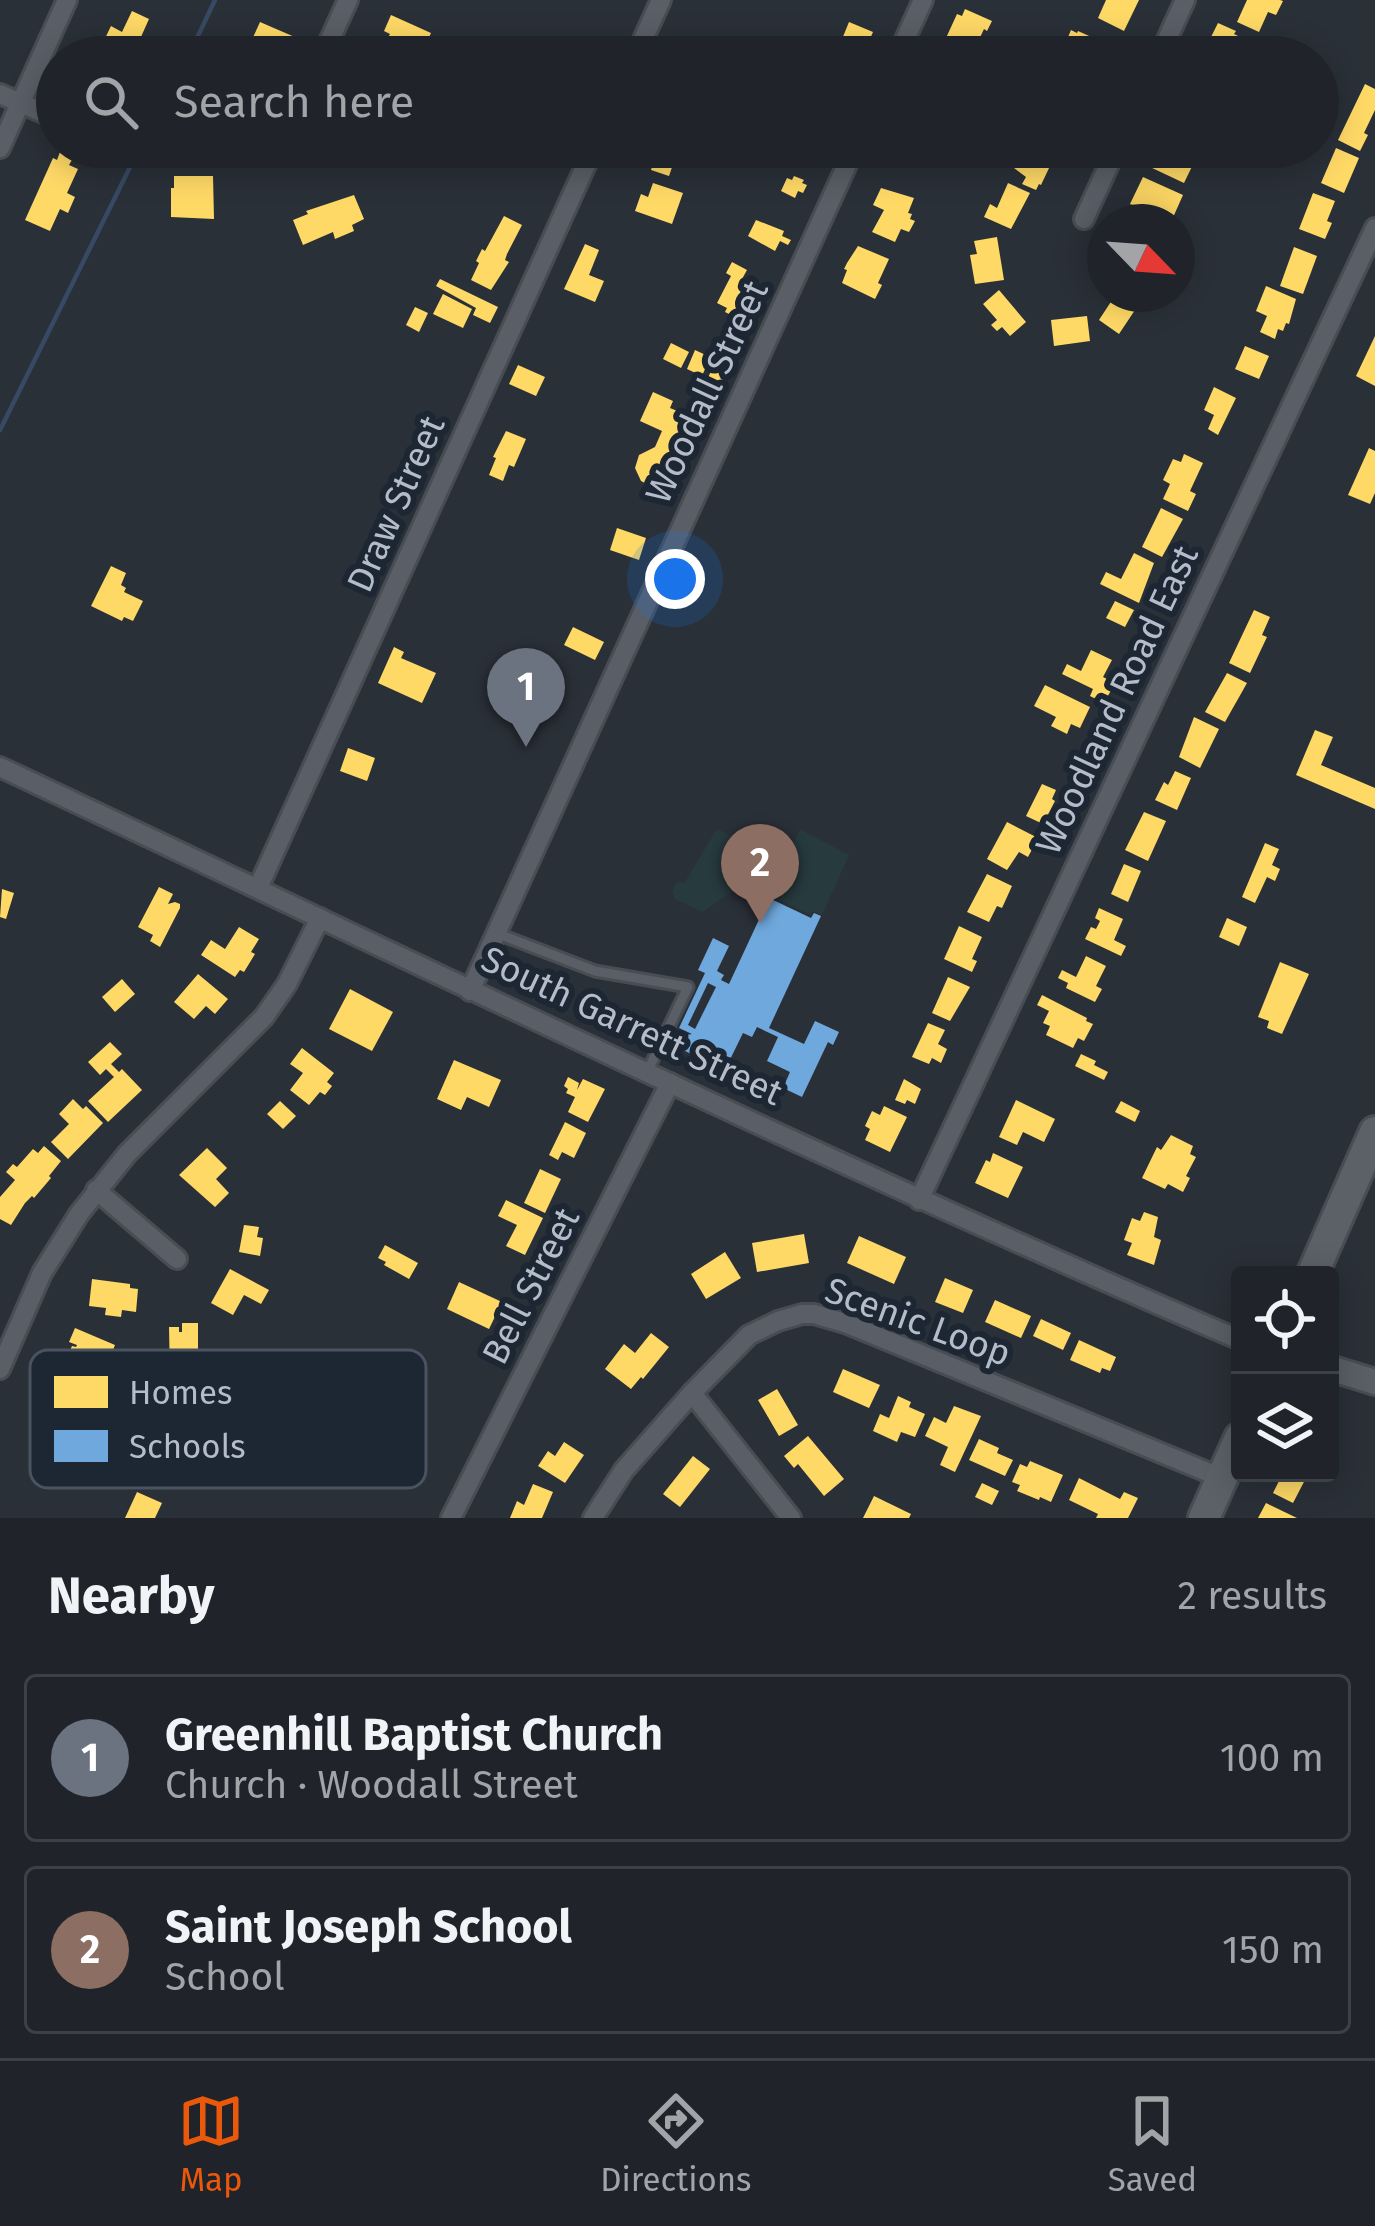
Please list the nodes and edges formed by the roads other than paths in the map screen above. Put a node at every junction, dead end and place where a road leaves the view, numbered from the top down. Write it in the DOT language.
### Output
graph roads {
  1 [pos="67,0"];
  2 [pos="348,0"];
  3 [pos="661,0"];
  4 [pos="922,0"];
  5 [pos="1185,0"];
  6 [pos="51,36"];
  7 [pos="332,36"];
  8 [pos="645,36"];
  9 [pos="906,36"];
  10 [pos="1169,36"];
  11 [pos="36,68"];
  12 [pos="0,94"];
  13 [pos="20,103"];
  14 [pos="36,109"];
  15 [pos="0,148"];
  16 [pos="584,168"];
  17 [pos="845,168"];
  18 [pos="1107,168"];
  19 [pos="1084,219"];
  20 [pos="1375,228"];
  21 [pos="0,766"];
  22 [pos="258,888"];
  23 [pos="320,918"];
  24 [pos="496,933"];
  25 [pos="470,991"];
  26 [pos="647,1073"];
  27 [pos="670,1083"];
  28 [pos="1375,1132"];
  29 [pos="96,1190"];
  30 [pos="919,1200"];
  31 [pos="177,1259"];
  32 [pos="1316,1266"];
  33 [pos="1231,1336"];
  34 [pos="0,1369"];
  35 [pos="1339,1371"];
  36 [pos="1375,1382"];
  37 [pos="692,1393"];
  38 [pos="1231,1458"];
  39 [pos="1222,1478"];
  40 [pos="451,1518"];
  41 [pos="592,1518"];
  42 [pos="790,1518"];
  43 [pos="1204,1518"];
  1 -- 6 [label="street"];
  2 -- 7 [label="street"];
  3 -- 8 [label="street"];
  4 -- 9 [label="street"];
  5 -- 10 [label="street"];
  11 -- 13 [label="street"];
  12 -- 13 [label="street"];
  13 -- 14 [label="street"];
  13 -- 15 [label="street"];
  16 -- 22 [label="street, Draw Street"];
  17 -- 24 [label="street, Woodall Street"];
  18 -- 19 [label="street"];
  20 -- 30 [label="street, Woodland Road East"];
  21 -- 22 [label="street, South Garrett Street"];
  22 -- 23 [label="street, South Garrett Street"];
  23 -- 25 [label="street, South Garrett Street"];
  23 -- 29 [label="street"];
  24 -- 25 [label="street, Woodall Street"];
  24 -- 26 [label="lane"];
  25 -- 26 [label="street, South Garrett Street"];
  26 -- 27 [label="street, South Garrett Street"];
  27 -- 30 [label="street, South Garrett Street"];
  27 -- 40 [label="street, Bell Street"];
  28 -- 32 [label="main road"];
  29 -- 31 [label="street"];
  29 -- 34 [label="street"];
  30 -- 33 [label="street, South Garrett Street"];
  35 -- 36 [label="street"];
  37 -- 39 [label="street, Scenic Loop"];
  37 -- 41 [label="street, Scenic Loop"];
  37 -- 42 [label="street"];
  38 -- 39 [label="main road"];
  39 -- 43 [label="main road"];
}
